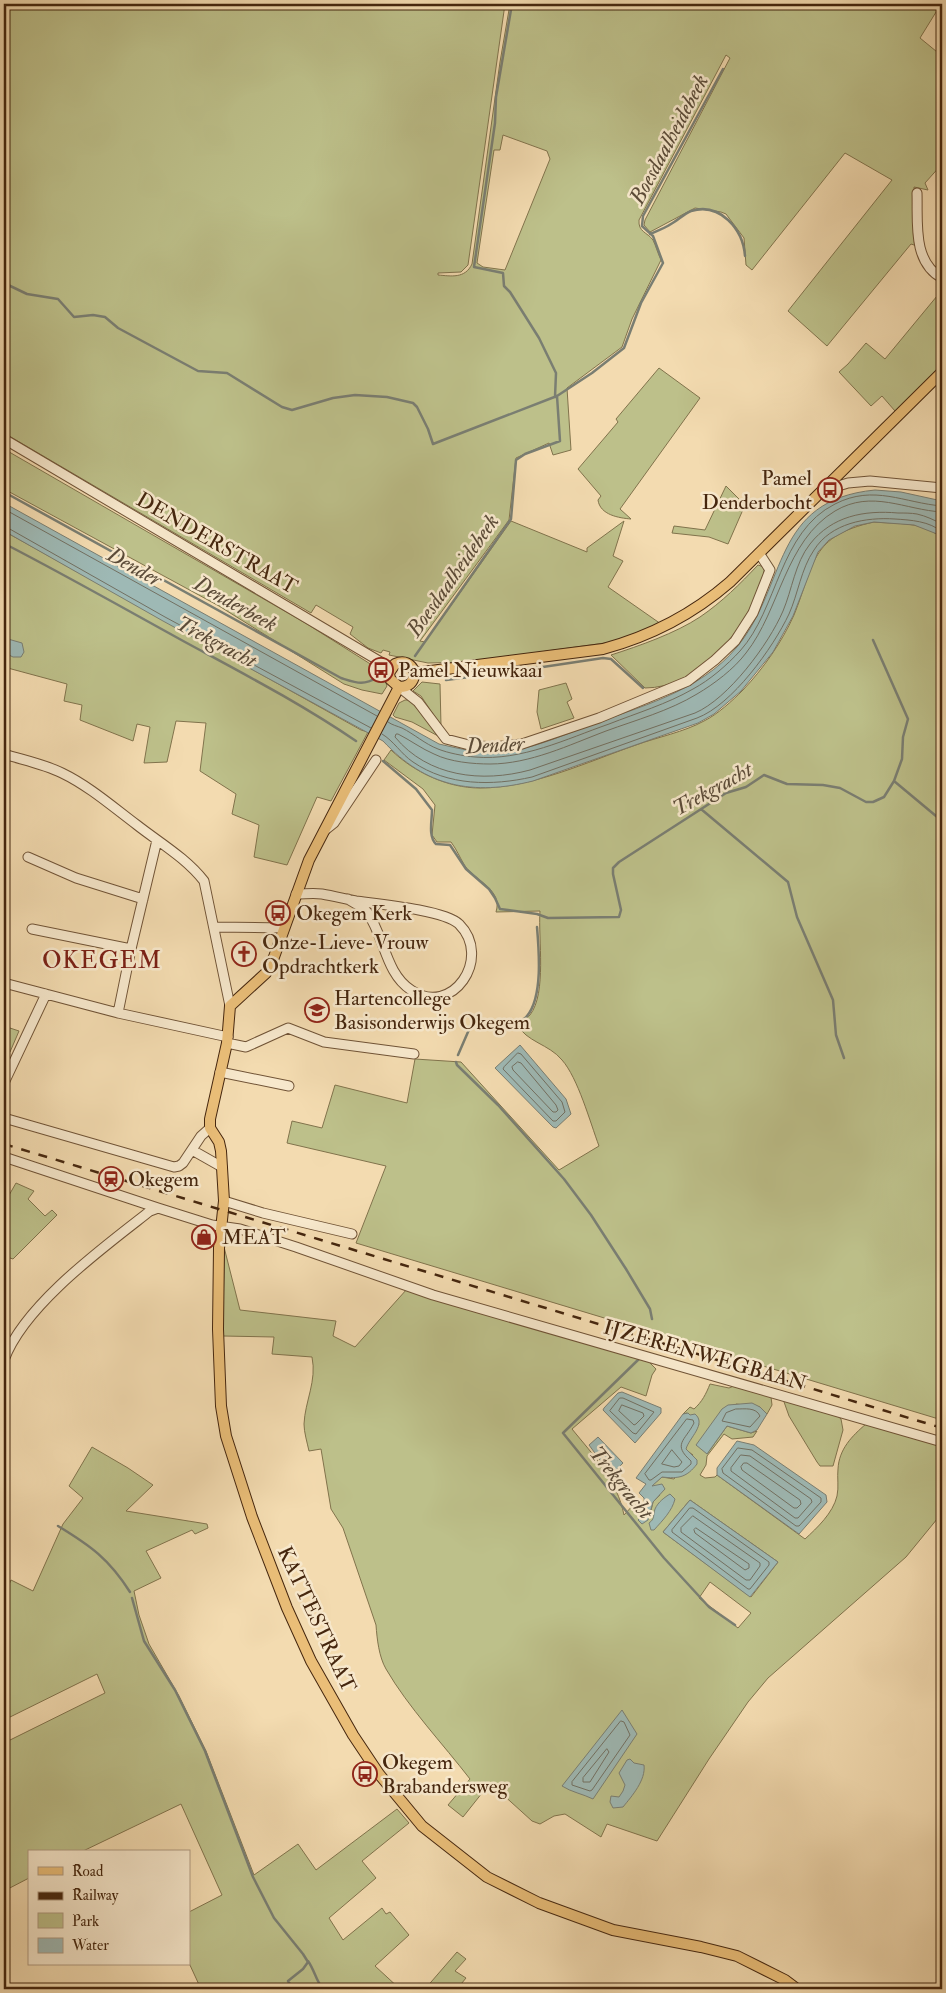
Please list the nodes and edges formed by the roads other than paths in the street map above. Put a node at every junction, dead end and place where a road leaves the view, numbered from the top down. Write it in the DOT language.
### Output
graph roads {
  1 [pos="917,193"];
  2 [pos="942,278"];
  3 [pos="942,372"];
  4 [pos="4,439"];
  5 [pos="845,468"];
  6 [pos="849,486"];
  7 [pos="942,488"];
  8 [pos="821,491"];
  9 [pos="759,553"];
  10 [pos="391,668"];
  11 [pos="415,673"];
  12 [pos="399,687"];
  13 [pos="4,754"];
  14 [pos="376,760"];
  15 [pos="324,832"];
  16 [pos="157,840"];
  17 [pos="28,857"];
  18 [pos="300,884"];
  19 [pos="296,894"];
  20 [pos="322,894"];
  21 [pos="143,899"];
  22 [pos="348,900"];
  23 [pos="214,927"];
  24 [pos="284,928"];
  25 [pos="32,929"];
  26 [pos="131,949"];
  27 [pos="4,983"];
  28 [pos="46,994"];
  29 [pos="230,1006"];
  30 [pos="118,1013"];
  31 [pos="227,1040"];
  32 [pos="414,1054"];
  33 [pos="220,1072"];
  34 [pos="4,1083"];
  35 [pos="289,1086"];
  36 [pos="4,1118"];
  37 [pos="210,1128"];
  38 [pos="192,1150"];
  39 [pos="4,1157"];
  40 [pos="222,1167"];
  41 [pos="224,1201"];
  42 [pos="158,1208"];
  43 [pos="220,1226"];
  44 [pos="352,1234"];
  45 [pos="4,1360"];
  46 [pos="942,1442"];
  47 [pos="797,1989"];
  1 -- 2 [label="street"];
  3 -- 5 [label="main road"];
  4 -- 10 [label="street, DENDERSTRAAT"];
  5 -- 6 [label="street"];
  5 -- 8 [label="main road"];
  6 -- 7 [label="street"];
  6 -- 8 [label="street"];
  8 -- 9 [label="main road"];
  9 -- 11 [label="main road"];
  9 -- 12 [label="street"];
  10 -- 11 [label="main road"];
  10 -- 12 [label="main road"];
  11 -- 12 [label="main road"];
  12 -- 15 [label="main road"];
  13 -- 16 [label="street"];
  14 -- 15 [label="street"];
  15 -- 18 [label="main road"];
  16 -- 21 [label="street"];
  16 -- 23 [label="street"];
  17 -- 21 [label="street"];
  18 -- 19 [label="main road"];
  18 -- 20 [label="street"];
  19 -- 20 [label="street"];
  19 -- 24 [label="main road"];
  20 -- 22 [label="street"];
  21 -- 26 [label="street"];
  22 -- 22 [label="street"];
  23 -- 24 [label="street"];
  23 -- 29 [label="street"];
  24 -- 29 [label="main road"];
  25 -- 26 [label="street"];
  26 -- 30 [label="street"];
  27 -- 28 [label="street"];
  28 -- 30 [label="street"];
  28 -- 34 [label="street"];
  29 -- 31 [label="main road"];
  30 -- 31 [label="street"];
  31 -- 32 [label="street"];
  31 -- 33 [label="main road"];
  33 -- 35 [label="street"];
  33 -- 37 [label="main road"];
  36 -- 38 [label="street"];
  37 -- 38 [label="street"];
  37 -- 40 [label="main road, KATTESTRAAT"];
  38 -- 40 [label="street"];
  39 -- 42 [label="street, IJZERENWEGBAAN"];
  40 -- 41 [label="main road, KATTESTRAAT"];
  41 -- 43 [label="main road, KATTESTRAAT"];
  41 -- 44 [label="street"];
  42 -- 43 [label="street, IJZERENWEGBAAN"];
  42 -- 45 [label="street"];
  43 -- 46 [label="street, IJZERENWEGBAAN"];
  43 -- 47 [label="main road, KATTESTRAAT"];
}
